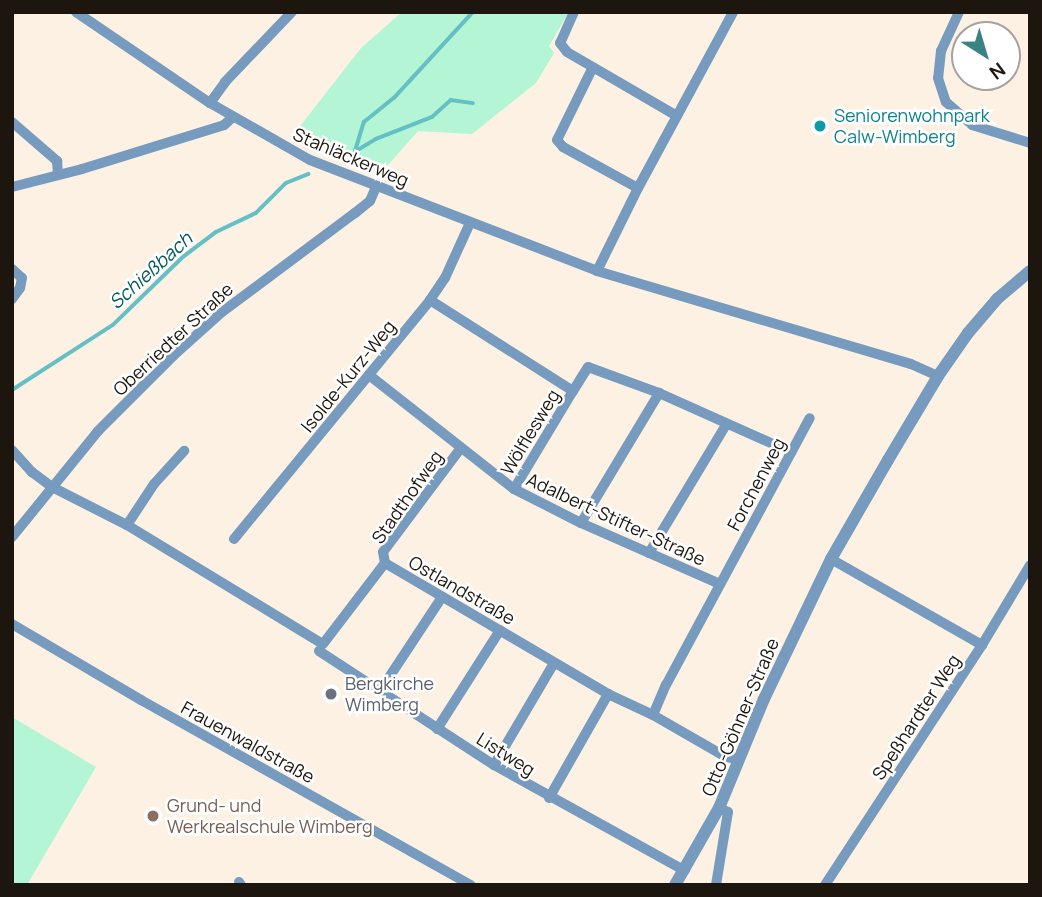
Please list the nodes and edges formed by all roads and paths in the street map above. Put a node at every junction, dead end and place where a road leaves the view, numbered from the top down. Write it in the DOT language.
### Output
graph roads {
  1 [pos="76,12"];
  2 [pos="292,12"];
  3 [pos="574,12"];
  4 [pos="733,12"];
  5 [pos="958,12"];
  6 [pos="592,69"];
  7 [pos="210,103"];
  8 [pos="677,116"];
  9 [pos="233,117"];
  10 [pos="12,122"];
  11 [pos="1030,143"];
  12 [pos="58,174"];
  13 [pos="12,187"];
  14 [pos="376,187"];
  15 [pos="638,188"];
  16 [pos="470,223"];
  17 [pos="12,269"];
  18 [pos="597,271"];
  19 [pos="1030,271"];
  20 [pos="12,299"];
  21 [pos="430,300"];
  22 [pos="369,375"];
  23 [pos="938,376"];
  24 [pos="573,391"];
  25 [pos="659,393"];
  26 [pos="810,418"];
  27 [pos="726,425"];
  28 [pos="460,449"];
  29 [pos="12,450"];
  30 [pos="184,451"];
  31 [pos="791,452"];
  32 [pos="51,487"];
  33 [pos="514,489"];
  34 [pos="581,523"];
  35 [pos="127,525"];
  36 [pos="12,537"];
  37 [pos="234,539"];
  38 [pos="649,553"];
  39 [pos="831,559"];
  40 [pos="385,564"];
  41 [pos="1030,565"];
  42 [pos="720,584"];
  43 [pos="442,597"];
  44 [pos="12,624"];
  45 [pos="500,630"];
  46 [pos="982,645"];
  47 [pos="319,651"];
  48 [pos="554,663"];
  49 [pos="380,691"];
  50 [pos="608,694"];
  51 [pos="653,715"];
  52 [pos="437,729"];
  53 [pos="739,759"];
  54 [pos="494,765"];
  55 [pos="549,798"];
  56 [pos="719,808"];
  57 [pos="685,871"];
  58 [pos="471,885"];
  59 [pos="675,885"];
  60 [pos="716,885"];
  61 [pos="825,885"];
  1 -- 7 [label="street, Stahläckerweg"];
  2 -- 7 [label="street"];
  3 -- 6 [label="street"];
  4 -- 8 [label="street"];
  5 -- 11 [label="street"];
  6 -- 8 [label="street"];
  6 -- 15 [label="street"];
  7 -- 9 [label="street, Stahläckerweg"];
  8 -- 15 [label="street"];
  9 -- 12 [label="street"];
  9 -- 14 [label="street, Stahläckerweg"];
  10 -- 12 [label="street"];
  12 -- 13 [label="street"];
  14 -- 16 [label="street, Stahläckerweg"];
  14 -- 32 [label="street, Oberriedter Straße"];
  15 -- 18 [label="street"];
  16 -- 18 [label="street, Stahläckerweg"];
  16 -- 21 [label="street, Isolde-Kurz-Weg"];
  17 -- 20 [label="street"];
  18 -- 23 [label="street, Stahläckerweg"];
  19 -- 23 [label="street, Otto-Göhner-Straße"];
  21 -- 22 [label="street, Isolde-Kurz-Weg"];
  21 -- 24 [label="street"];
  22 -- 28 [label="street, Adalbert-Stifter-Straße"];
  22 -- 37 [label="street, Isolde-Kurz-Weg"];
  23 -- 39 [label="street, Otto-Göhner-Straße"];
  24 -- 25 [label="street, Wölflesweg"];
  24 -- 33 [label="street, Wölflesweg"];
  25 -- 27 [label="street"];
  25 -- 34 [label="street"];
  26 -- 31 [label="street, Forchenweg"];
  27 -- 31 [label="street"];
  27 -- 38 [label="street"];
  28 -- 33 [label="street, Adalbert-Stifter-Straße"];
  28 -- 40 [label="street, Stadthofweg"];
  29 -- 32 [label="street, Ostlandstraße"];
  30 -- 35 [label="street"];
  31 -- 42 [label="street, Forchenweg"];
  32 -- 35 [label="street, Ostlandstraße"];
  32 -- 36 [label="street, Oberriedter Straße"];
  33 -- 34 [label="street, Adalbert-Stifter-Straße"];
  34 -- 38 [label="street, Adalbert-Stifter-Straße"];
  35 -- 40 [label="street, Ostlandstraße"];
  38 -- 42 [label="street, Adalbert-Stifter-Straße"];
  39 -- 46 [label="street"];
  39 -- 53 [label="street, Otto-Göhner-Straße"];
  40 -- 43 [label="street, Ostlandstraße"];
  41 -- 46 [label="street, Speßhardter Weg"];
  42 -- 51 [label="street, Forchenweg"];
  43 -- 45 [label="street, Ostlandstraße"];
  43 -- 49 [label="street"];
  44 -- 58 [label="street, Frauenwaldstraße"];
  45 -- 48 [label="street, Ostlandstraße"];
  45 -- 52 [label="street"];
  46 -- 61 [label="street, Speßhardter Weg"];
  47 -- 49 [label="street, Listweg"];
  48 -- 50 [label="street, Ostlandstraße"];
  48 -- 54 [label="street"];
  49 -- 52 [label="street, Listweg"];
  50 -- 51 [label="street, Ostlandstraße"];
  50 -- 55 [label="street"];
  51 -- 53 [label="street, Ostlandstraße"];
  52 -- 54 [label="street, Listweg"];
  53 -- 56 [label="street, Otto-Göhner-Straße"];
  54 -- 55 [label="street, Listweg"];
  55 -- 57 [label="street, Listweg"];
  56 -- 57 [label="street, Otto-Göhner-Straße"];
  56 -- 60 [label="street"];
  57 -- 59 [label="street, Otto-Göhner-Straße"];
}
